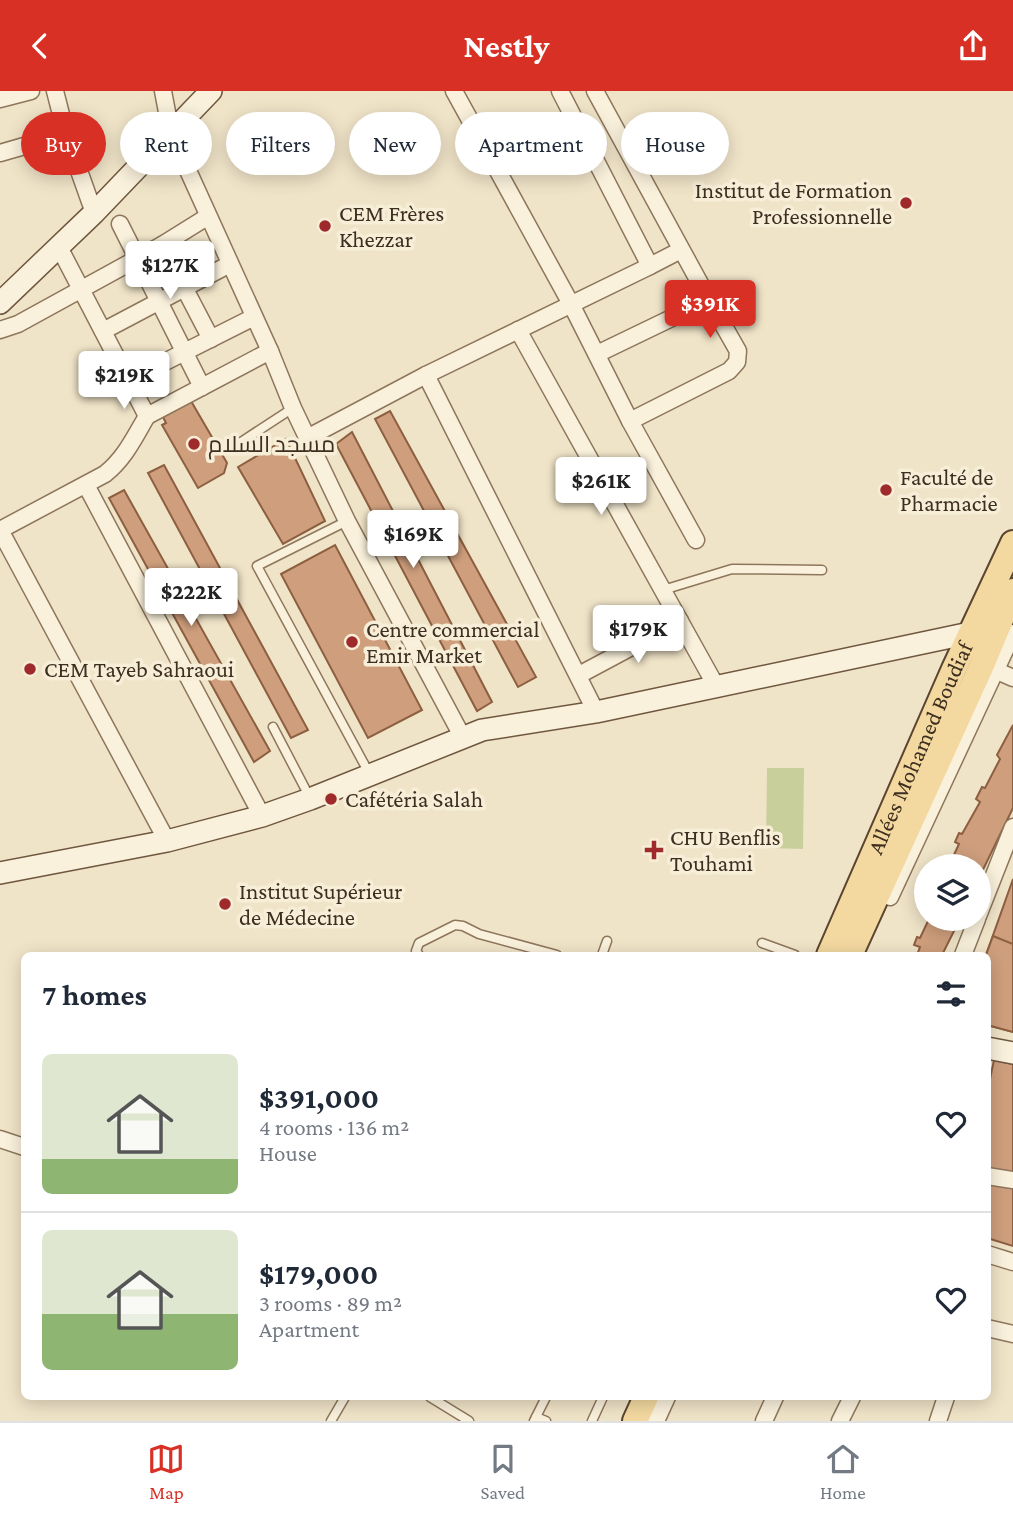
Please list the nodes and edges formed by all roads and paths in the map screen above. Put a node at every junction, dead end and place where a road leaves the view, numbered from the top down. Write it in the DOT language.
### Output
graph roads {
  1 [pos="30,91"];
  2 [pos="55,91"];
  3 [pos="163,91"];
  4 [pos="211,91"];
  5 [pos="454,91"];
  6 [pos="560,91"];
  7 [pos="596,91"];
  8 [pos="0,99"];
  9 [pos="60,112"];
  10 [pos="167,112"];
  11 [pos="191,112"];
  12 [pos="21,147"];
  13 [pos="0,153"];
  14 [pos="81,175"];
  15 [pos="131,175"];
  16 [pos="189,175"];
  17 [pos="94,213"];
  18 [pos="207,217"];
  19 [pos="120,224"];
  20 [pos="162,245"];
  21 [pos="60,247"];
  22 [pos="681,250"];
  23 [pos="136,259"];
  24 [pos="230,264"];
  25 [pos="650,266"];
  26 [pos="82,288"];
  27 [pos="184,288"];
  28 [pos="709,300"];
  29 [pos="158,301"];
  30 [pos="0,303"];
  31 [pos="571,304"];
  32 [pos="254,317"];
  33 [pos="0,330"];
  34 [pos="518,330"];
  35 [pos="103,331"];
  36 [pos="211,339"];
  37 [pos="270,351"];
  38 [pos="184,352"];
  39 [pos="597,355"];
  40 [pos="426,375"];
  41 [pos="129,380"];
  42 [pos="202,387"];
  43 [pos="293,408"];
  44 [pos="147,416"];
  45 [pos="630,421"];
  46 [pos="307,437"];
  47 [pos="241,442"];
  48 [pos="86,485"];
  49 [pos="347,521"];
  50 [pos="0,530"];
  51 [pos="696,540"];
  52 [pos="1013,543"];
  53 [pos="822,571"];
  54 [pos="663,590"];
  55 [pos="1013,591"];
  56 [pos="680,621"];
  57 [pos="970,633"];
  58 [pos="1013,633"];
  59 [pos="916,644"];
  60 [pos="989,667"];
  61 [pos="954,669"];
  62 [pos="579,675"];
  63 [pos="1013,678"];
  64 [pos="716,686"];
  65 [pos="597,712"];
  66 [pos="273,727"];
  67 [pos="463,736"];
  68 [pos="370,774"];
  69 [pos="310,799"];
  70 [pos="262,816"];
  71 [pos="1013,827"];
  72 [pos="167,841"];
  73 [pos="0,873"];
  74 [pos="991,884"];
  75 [pos="972,931"];
  76 [pos="607,941"];
  77 [pos="762,943"];
  78 [pos="417,952"];
  79 [pos="546,952"];
  80 [pos="603,952"];
  81 [pos="786,952"];
  82 [pos="830,952"];
  83 [pos="852,952"];
  84 [pos="964,952"];
  85 [pos="991,1049"];
  86 [pos="1013,1053"];
  87 [pos="0,1139"];
  88 [pos="21,1146"];
  89 [pos="991,1177"];
  90 [pos="1013,1180"];
  91 [pos="991,1255"];
  92 [pos="1013,1262"];
  93 [pos="991,1329"];
  94 [pos="1013,1334"];
  95 [pos="343,1400"];
  96 [pos="435,1400"];
  97 [pos="544,1400"];
  98 [pos="602,1400"];
  99 [pos="627,1400"];
  100 [pos="645,1400"];
  101 [pos="666,1400"];
  102 [pos="774,1400"];
  103 [pos="850,1400"];
  104 [pos="945,1400"];
  105 [pos="535,1419"];
  106 [pos="331,1421"];
  107 [pos="469,1421"];
  108 [pos="546,1421"];
  109 [pos="592,1421"];
  110 [pos="617,1421"];
  111 [pos="635,1421"];
  112 [pos="656,1421"];
  113 [pos="764,1421"];
  114 [pos="840,1421"];
  115 [pos="938,1421"];
  1 -- 8 [label="street"];
  2 -- 9 [label="street"];
  3 -- 10 [label="street"];
  4 -- 11 [label="street"];
  5 -- 31 [label="street"];
  6 -- 25 [label="street"];
  7 -- 22 [label="street"];
  12 -- 13 [label="street"];
  14 -- 17 [label="street"];
  15 -- 17 [label="street"];
  16 -- 18 [label="street"];
  17 -- 21 [label="street"];
  18 -- 20 [label="street"];
  18 -- 24 [label="street"];
  19 -- 23 [label="street"];
  20 -- 23 [label="street"];
  20 -- 27 [label="street"];
  21 -- 26 [label="street"];
  21 -- 30 [label="street"];
  22 -- 25 [label="street"];
  22 -- 28 [label="street"];
  23 -- 26 [label="street"];
  23 -- 29 [label="street"];
  24 -- 27 [label="street"];
  24 -- 32 [label="street"];
  25 -- 31 [label="street"];
  26 -- 33 [label="street"];
  26 -- 35 [label="street"];
  27 -- 29 [label="street"];
  27 -- 36 [label="street"];
  28 -- 39 [label="street"];
  28 -- 45 [label="street"];
  29 -- 35 [label="street"];
  29 -- 38 [label="street"];
  31 -- 34 [label="street"];
  31 -- 39 [label="street"];
  32 -- 36 [label="street"];
  32 -- 37 [label="street"];
  34 -- 40 [label="street"];
  34 -- 54 [label="street"];
  35 -- 41 [label="street"];
  36 -- 38 [label="street"];
  37 -- 42 [label="street"];
  37 -- 43 [label="street"];
  38 -- 41 [label="street"];
  38 -- 42 [label="street"];
  39 -- 45 [label="street"];
  40 -- 46 [label="street"];
  40 -- 62 [label="street"];
  41 -- 44 [label="street"];
  42 -- 44 [label="street"];
  43 -- 46 [label="street"];
  43 -- 47 [label="lane"];
  44 -- 48 [label="street"];
  45 -- 51 [label="street"];
  46 -- 49 [label="street"];
  48 -- 50 [label="street"];
  48 -- 70 [label="street"];
  49 -- 67 [label="street"];
  49 -- 68 [label="lane"];
  50 -- 72 [label="street"];
  52 -- 57 [label="main road, Allées Mohamed Boudiaf"];
  53 -- 54 [label="lane"];
  54 -- 56 [label="street"];
  55 -- 60 [label="main road, Allées Mohamed Boudiaf"];
  56 -- 62 [label="street"];
  56 -- 64 [label="street"];
  57 -- 59 [label="street"];
  57 -- 61 [label="main road, Allées Mohamed Boudiaf"];
  58 -- 60 [label="street"];
  59 -- 61 [label="street"];
  59 -- 64 [label="street"];
  60 -- 63 [label="street"];
  60 -- 83 [label="main road, Allées Mohamed Boudiaf"];
  61 -- 82 [label="main road, Allées Mohamed Boudiaf"];
  62 -- 65 [label="street"];
  64 -- 65 [label="street"];
  65 -- 67 [label="street"];
  66 -- 69 [label="lane"];
  67 -- 68 [label="street"];
  68 -- 69 [label="street"];
  69 -- 70 [label="street"];
  70 -- 72 [label="street"];
  71 -- 74 [label="street"];
  72 -- 73 [label="street"];
  75 -- 84 [label="street"];
  76 -- 80 [label="lane"];
  77 -- 81 [label="lane"];
  78 -- 79 [label="lane"];
  85 -- 86 [label="street"];
  87 -- 88 [label="street"];
  89 -- 90 [label="street"];
  91 -- 92 [label="street"];
  93 -- 94 [label="street"];
  95 -- 106 [label="lane"];
  96 -- 107 [label="lane"];
  97 -- 105 [label="lane"];
  98 -- 109 [label="lane"];
  99 -- 110 [label="main road"];
  100 -- 111 [label="main road"];
  101 -- 112 [label="street"];
  102 -- 113 [label="street"];
  103 -- 114 [label="street"];
  104 -- 115 [label="street"];
  105 -- 108 [label="lane"];
}
